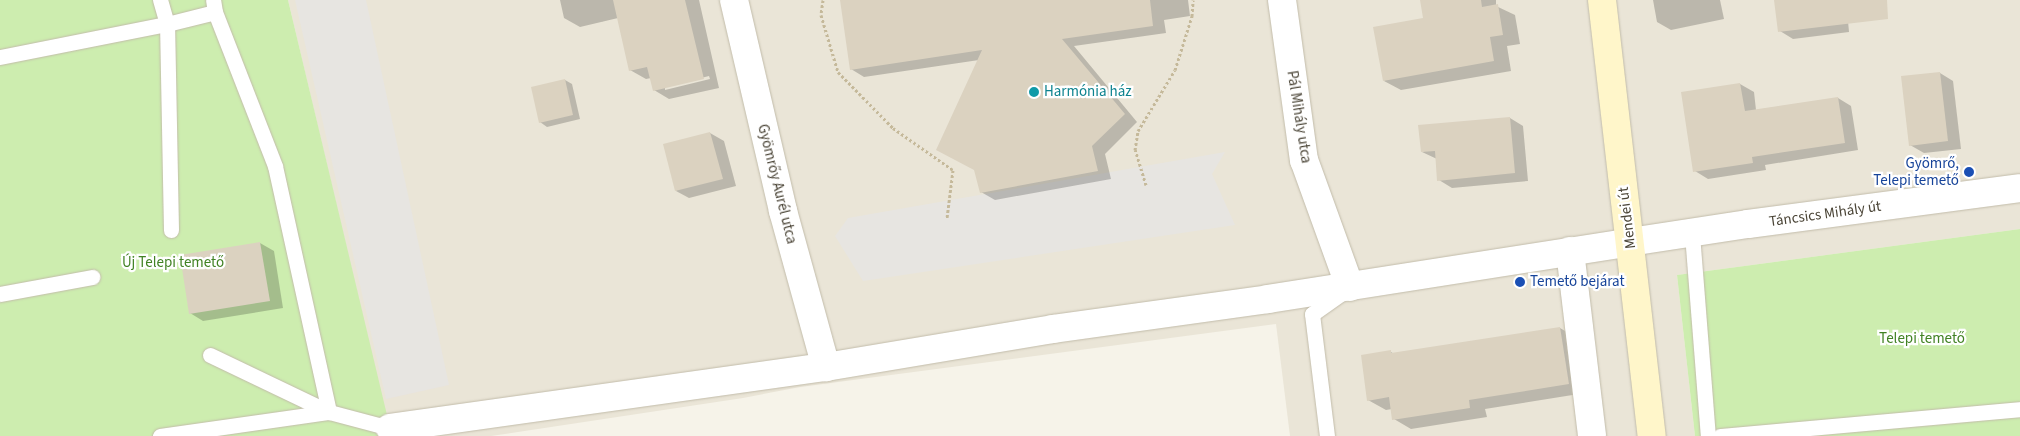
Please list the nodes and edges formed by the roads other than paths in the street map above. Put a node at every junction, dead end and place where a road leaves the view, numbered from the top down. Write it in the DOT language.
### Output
graph roads {
  1 [pos="160,0"];
  2 [pos="734,0"];
  3 [pos="1282,0"];
  4 [pos="1602,0"];
  5 [pos="214,6"];
  6 [pos="167,24"];
  7 [pos="0,57"];
  8 [pos="2020,188"];
  9 [pos="171,230"];
  10 [pos="1692,234"];
  11 [pos="1630,242"];
  12 [pos="1570,251"];
  13 [pos="92,277"];
  14 [pos="1350,287"];
  15 [pos="0,294"];
  16 [pos="210,354"];
  17 [pos="826,367"];
  18 [pos="2020,409"];
  19 [pos="329,412"];
  20 [pos="390,428"];
  21 [pos="160,436"];
  22 [pos="1327,436"];
  23 [pos="1592,436"];
  24 [pos="1652,436"];
  25 [pos="1708,436"];
  26 [pos="1720,436"];
  1 -- 6 [label="lane"];
  2 -- 17 [label="street, Gyömrőy Aurél utca"];
  3 -- 14 [label="street, Pál Mihály utca"];
  4 -- 11 [label="main road, Mendei út"];
  5 -- 6 [label="lane"];
  5 -- 19 [label="lane"];
  6 -- 7 [label="lane"];
  6 -- 9 [label="lane"];
  8 -- 10 [label="street, Táncsics Mihály út"];
  10 -- 11 [label="street, Táncsics Mihály út"];
  10 -- 25 [label="lane"];
  11 -- 12 [label="street, Táncsics Mihály út"];
  11 -- 24 [label="main road, Mendei út"];
  12 -- 14 [label="street, Táncsics Mihály út"];
  12 -- 23 [label="street"];
  13 -- 15 [label="lane"];
  14 -- 17 [label="street, Táncsics Mihály út"];
  14 -- 22 [label="lane"];
  16 -- 19 [label="lane"];
  17 -- 20 [label="street, Táncsics Mihály út"];
  18 -- 26 [label="lane"];
  19 -- 20 [label="lane"];
  19 -- 21 [label="lane"];
}
